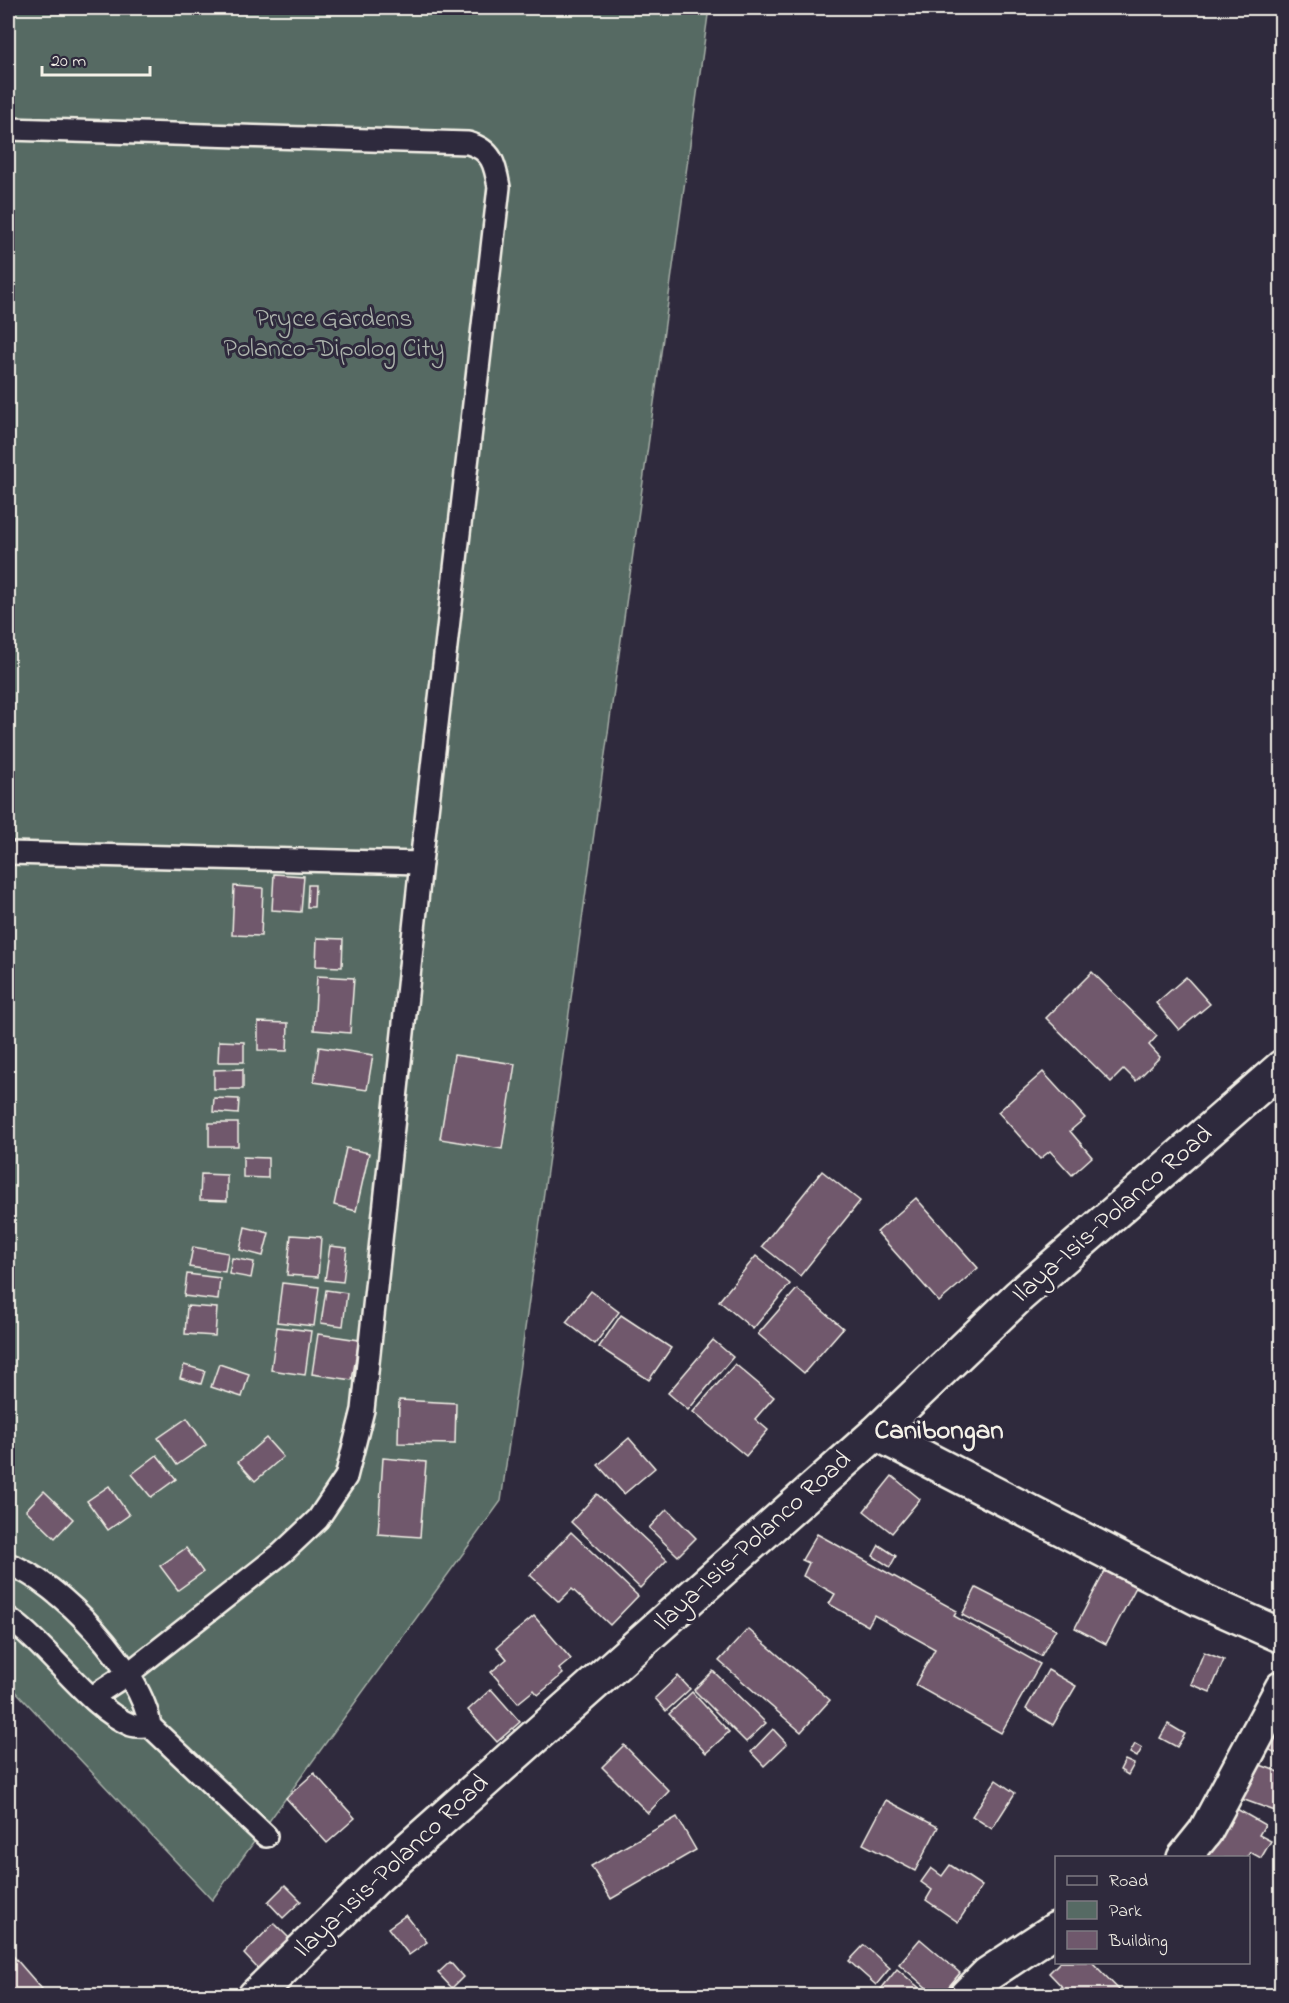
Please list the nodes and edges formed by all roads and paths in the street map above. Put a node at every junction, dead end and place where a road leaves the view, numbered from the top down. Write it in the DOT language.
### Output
graph roads {
  1 [pos="8,129"];
  2 [pos="8,853"];
  3 [pos="421,863"];
  4 [pos="1281,1067"];
  5 [pos="876,1432"];
  6 [pos="8,1564"];
  7 [pos="8,1617"];
  8 [pos="1281,1636"];
  9 [pos="129,1673"];
  10 [pos="1281,1688"];
  11 [pos="92,1697"];
  12 [pos="150,1726"];
  13 [pos="266,1836"];
  14 [pos="1185,1856"];
  15 [pos="1055,1930"];
  16 [pos="255,1995"];
  17 [pos="966,1995"];
  1 -- 3 [label="lane"];
  2 -- 3 [label="lane"];
  3 -- 9 [label="lane"];
  4 -- 5 [label="main road, Ilaya-Isis-Polanco Road"];
  5 -- 8 [label="main road"];
  5 -- 16 [label="main road, Ilaya-Isis-Polanco Road"];
  6 -- 9 [label="lane"];
  7 -- 11 [label="lane"];
  9 -- 11 [label="lane"];
  9 -- 12 [label="lane"];
  10 -- 14 [label="main road"];
  11 -- 12 [label="lane"];
  12 -- 13 [label="lane"];
  15 -- 17 [label="main road"];
}
